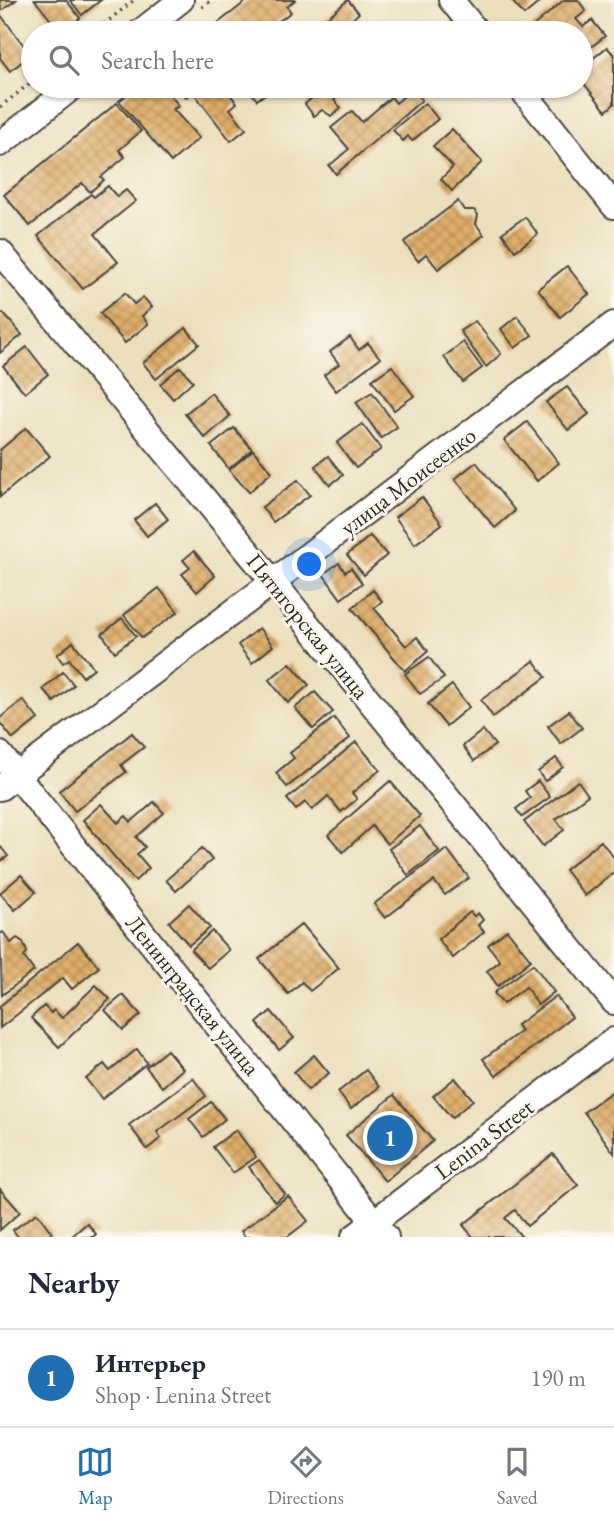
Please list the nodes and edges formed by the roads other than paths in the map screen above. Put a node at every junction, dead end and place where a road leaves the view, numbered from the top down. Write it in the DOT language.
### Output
graph roads {
  1 [pos="181,0"];
  2 [pos="451,0"];
  3 [pos="154,21"];
  4 [pos="468,21"];
  5 [pos="59,98"];
  6 [pos="528,98"];
  7 [pos="0,144"];
  8 [pos="614,206"];
  9 [pos="0,251"];
  10 [pos="614,324"];
  11 [pos="274,583"];
  12 [pos="0,754"];
  13 [pos="8,781"];
  14 [pos="614,1002"];
  15 [pos="614,1040"];
  16 [pos="380,1229"];
  17 [pos="354,1237"];
  1 -- 3 [label="street"];
  2 -- 4 [label="street"];
  5 -- 7 [label="street"];
  6 -- 8 [label="street"];
  9 -- 11 [label="street, Пятигорская улица"];
  10 -- 11 [label="street, улица Моисеенко"];
  11 -- 13 [label="street, улица Моисеенко"];
  11 -- 14 [label="street, Пятигорская улица"];
  12 -- 13 [label="street, Ленинградская улица"];
  13 -- 16 [label="street, Ленинградская улица"];
  15 -- 16 [label="street, Lenina Street"];
  16 -- 17 [label="street, Lenina Street"];
}
